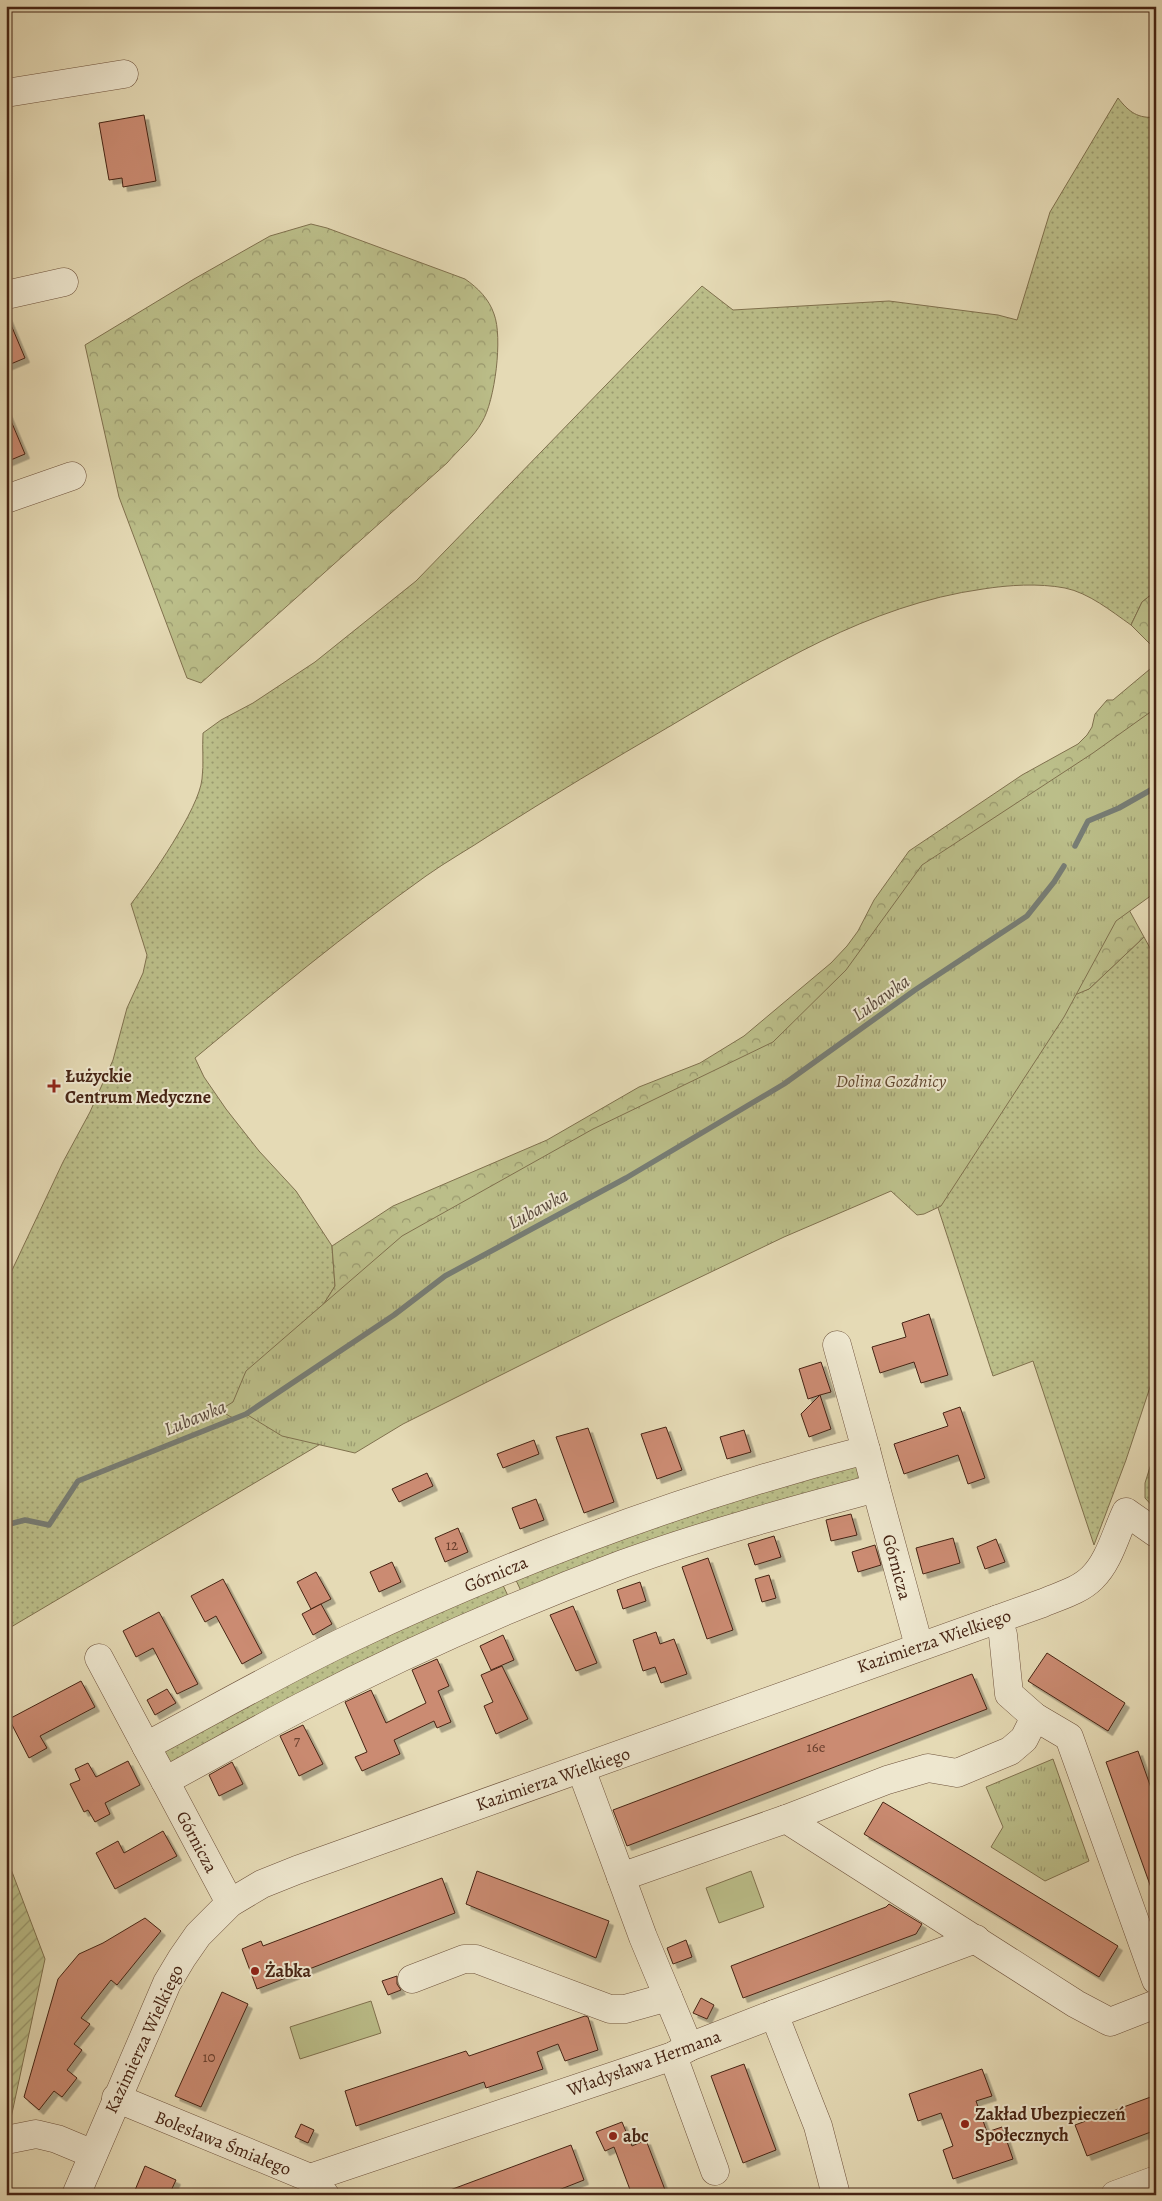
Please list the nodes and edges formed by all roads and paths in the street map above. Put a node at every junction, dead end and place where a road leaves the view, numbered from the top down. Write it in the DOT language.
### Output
graph roads {
  1 [pos="124,74"];
  2 [pos="6,92"];
  3 [pos="64,282"];
  4 [pos="6,295"];
  5 [pos="72,476"];
  6 [pos="6,499"];
  7 [pos="837,1345"];
  8 [pos="866,1450"];
  9 [pos="876,1488"];
  10 [pos="1153,1531"];
  11 [pos="503,1570"];
  12 [pos="518,1606"];
  13 [pos="998,1619"];
  14 [pos="919,1646"];
  15 [pos="99,1658"];
  16 [pos="1035,1717"];
  17 [pos="146,1746"];
  18 [pos="581,1769"];
  19 [pos="165,1781"];
  20 [pos="786,1819"];
  21 [pos="621,1877"];
  22 [pos="230,1903"];
  23 [pos="976,1939"];
  24 [pos="412,1979"];
  25 [pos="1156,1980"];
  26 [pos="668,1997"];
  27 [pos="1156,2004"];
  28 [pos="774,2014"];
  29 [pos="681,2052"];
  30 [pos="116,2098"];
  31 [pos="6,2140"];
  32 [pos="93,2154"];
  33 [pos="715,2171"];
  34 [pos="1156,2180"];
  35 [pos="317,2186"];
  36 [pos="76,2195"];
  37 [pos="836,2195"];
  38 [pos="1115,2195"];
  1 -- 2 [label="street"];
  3 -- 4 [label="street"];
  5 -- 6 [label="street"];
  7 -- 8 [label="street, Górnicza"];
  8 -- 9 [label="street, Górnicza"];
  8 -- 11 [label="street, Górnicza"];
  9 -- 12 [label="street"];
  9 -- 14 [label="street, Górnicza"];
  10 -- 13 [label="street, Kazimierza Wielkiego"];
  11 -- 12 [label="street"];
  11 -- 17 [label="street, Górnicza"];
  12 -- 19 [label="street"];
  13 -- 14 [label="street, Kazimierza Wielkiego"];
  13 -- 16 [label="street"];
  14 -- 18 [label="street, Kazimierza Wielkiego"];
  15 -- 17 [label="street, Górnicza"];
  16 -- 20 [label="street"];
  16 -- 25 [label="street"];
  17 -- 19 [label="street, Górnicza"];
  18 -- 21 [label="street"];
  18 -- 22 [label="street, Kazimierza Wielkiego"];
  19 -- 22 [label="street, Górnicza"];
  20 -- 21 [label="street"];
  20 -- 23 [label="street"];
  21 -- 26 [label="street"];
  22 -- 30 [label="street, Kazimierza Wielkiego"];
  23 -- 27 [label="street"];
  23 -- 28 [label="street, Władysława Hermana"];
  24 -- 26 [label="street"];
  26 -- 29 [label="street"];
  28 -- 29 [label="street, Władysława Hermana"];
  28 -- 37 [label="street"];
  29 -- 33 [label="street"];
  29 -- 35 [label="street, Władysława Hermana"];
  30 -- 32 [label="street, Kazimierza Wielkiego"];
  30 -- 35 [label="street, Bolesława Śmiałego"];
  31 -- 32 [label="street"];
  32 -- 36 [label="street, Kazimierza Wielkiego"];
  34 -- 38 [label="street"];
}
